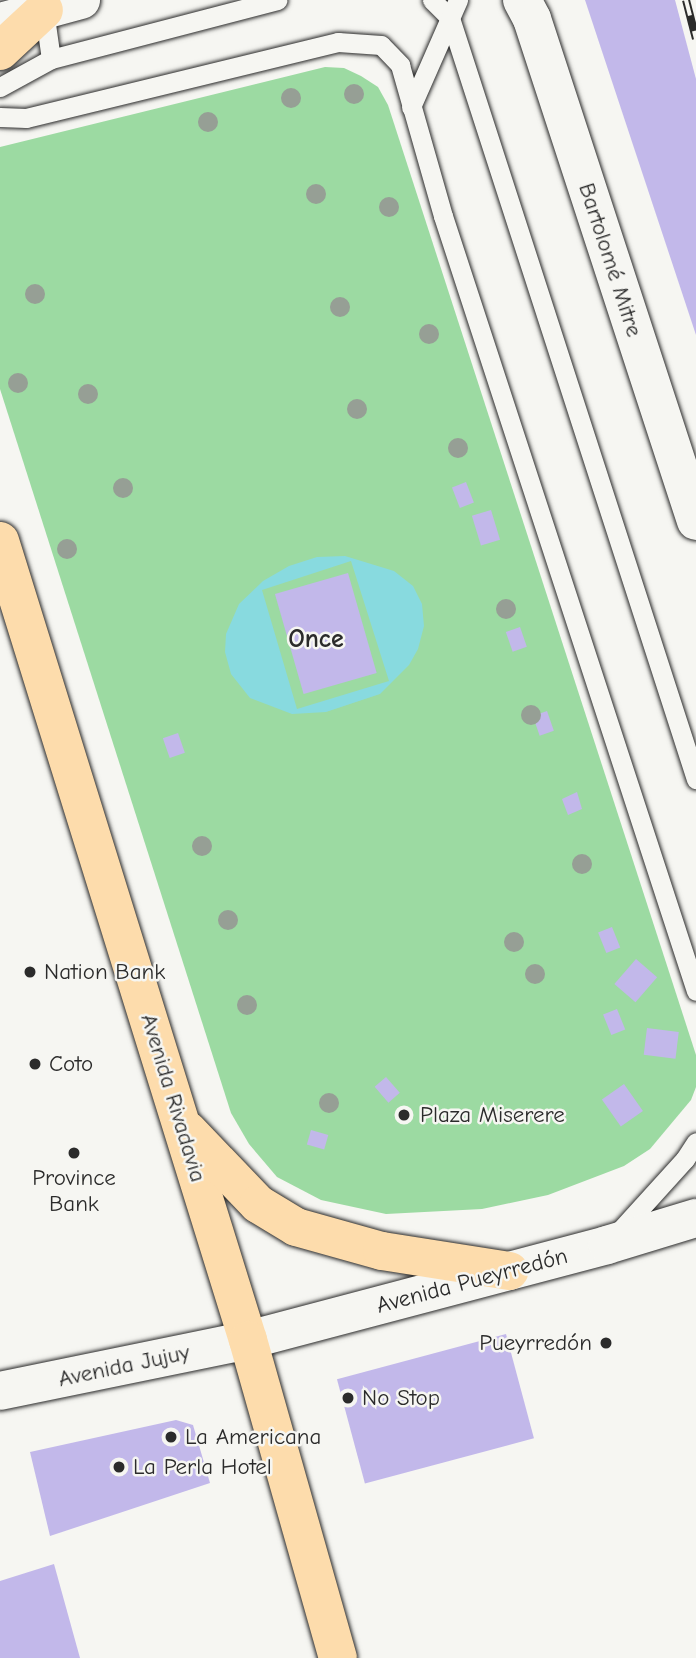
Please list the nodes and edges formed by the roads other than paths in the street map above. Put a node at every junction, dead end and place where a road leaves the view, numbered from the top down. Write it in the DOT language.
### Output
graph roads {
  1 [pos="81,0"];
  2 [pos="277,0"];
  3 [pos="432,0"];
  4 [pos="522,0"];
  5 [pos="454,9"];
  6 [pos="44,10"];
  7 [pos="0,22"];
  8 [pos="0,51"];
  9 [pos="51,59"];
  10 [pos="0,87"];
  11 [pos="411,107"];
  12 [pos="0,117"];
  13 [pos="696,521"];
  14 [pos="0,541"];
  15 [pos="696,779"];
  16 [pos="696,991"];
  17 [pos="180,1121"];
  18 [pos="696,1142"];
  19 [pos="696,1218"];
  20 [pos="607,1245"];
  21 [pos="509,1271"];
  22 [pos="248,1340"];
  23 [pos="0,1391"];
  24 [pos="338,1658"];
  1 -- 6 [label="main road"];
  2 -- 9 [label="lane"];
  3 -- 5 [label="lane"];
  4 -- 13 [label="main road, Bartolomé Mitre"];
  5 -- 11 [label="lane"];
  5 -- 15 [label="lane"];
  6 -- 7 [label="main road"];
  6 -- 8 [label="main road"];
  6 -- 9 [label="lane"];
  9 -- 10 [label="lane"];
  11 -- 12 [label="lane"];
  11 -- 16 [label="lane"];
  14 -- 17 [label="main road, Avenida Rivadavia"];
  17 -- 21 [label="main road"];
  17 -- 22 [label="main road, Avenida Rivadavia"];
  18 -- 20 [label="lane"];
  19 -- 20 [label="main road, Avenida Pueyrredón"];
  20 -- 21 [label="main road, Avenida Pueyrredón"];
  21 -- 22 [label="main road, Avenida Pueyrredón"];
  22 -- 23 [label="main road, Avenida Jujuy"];
  22 -- 24 [label="main road, Avenida Rivadavia"];
}
